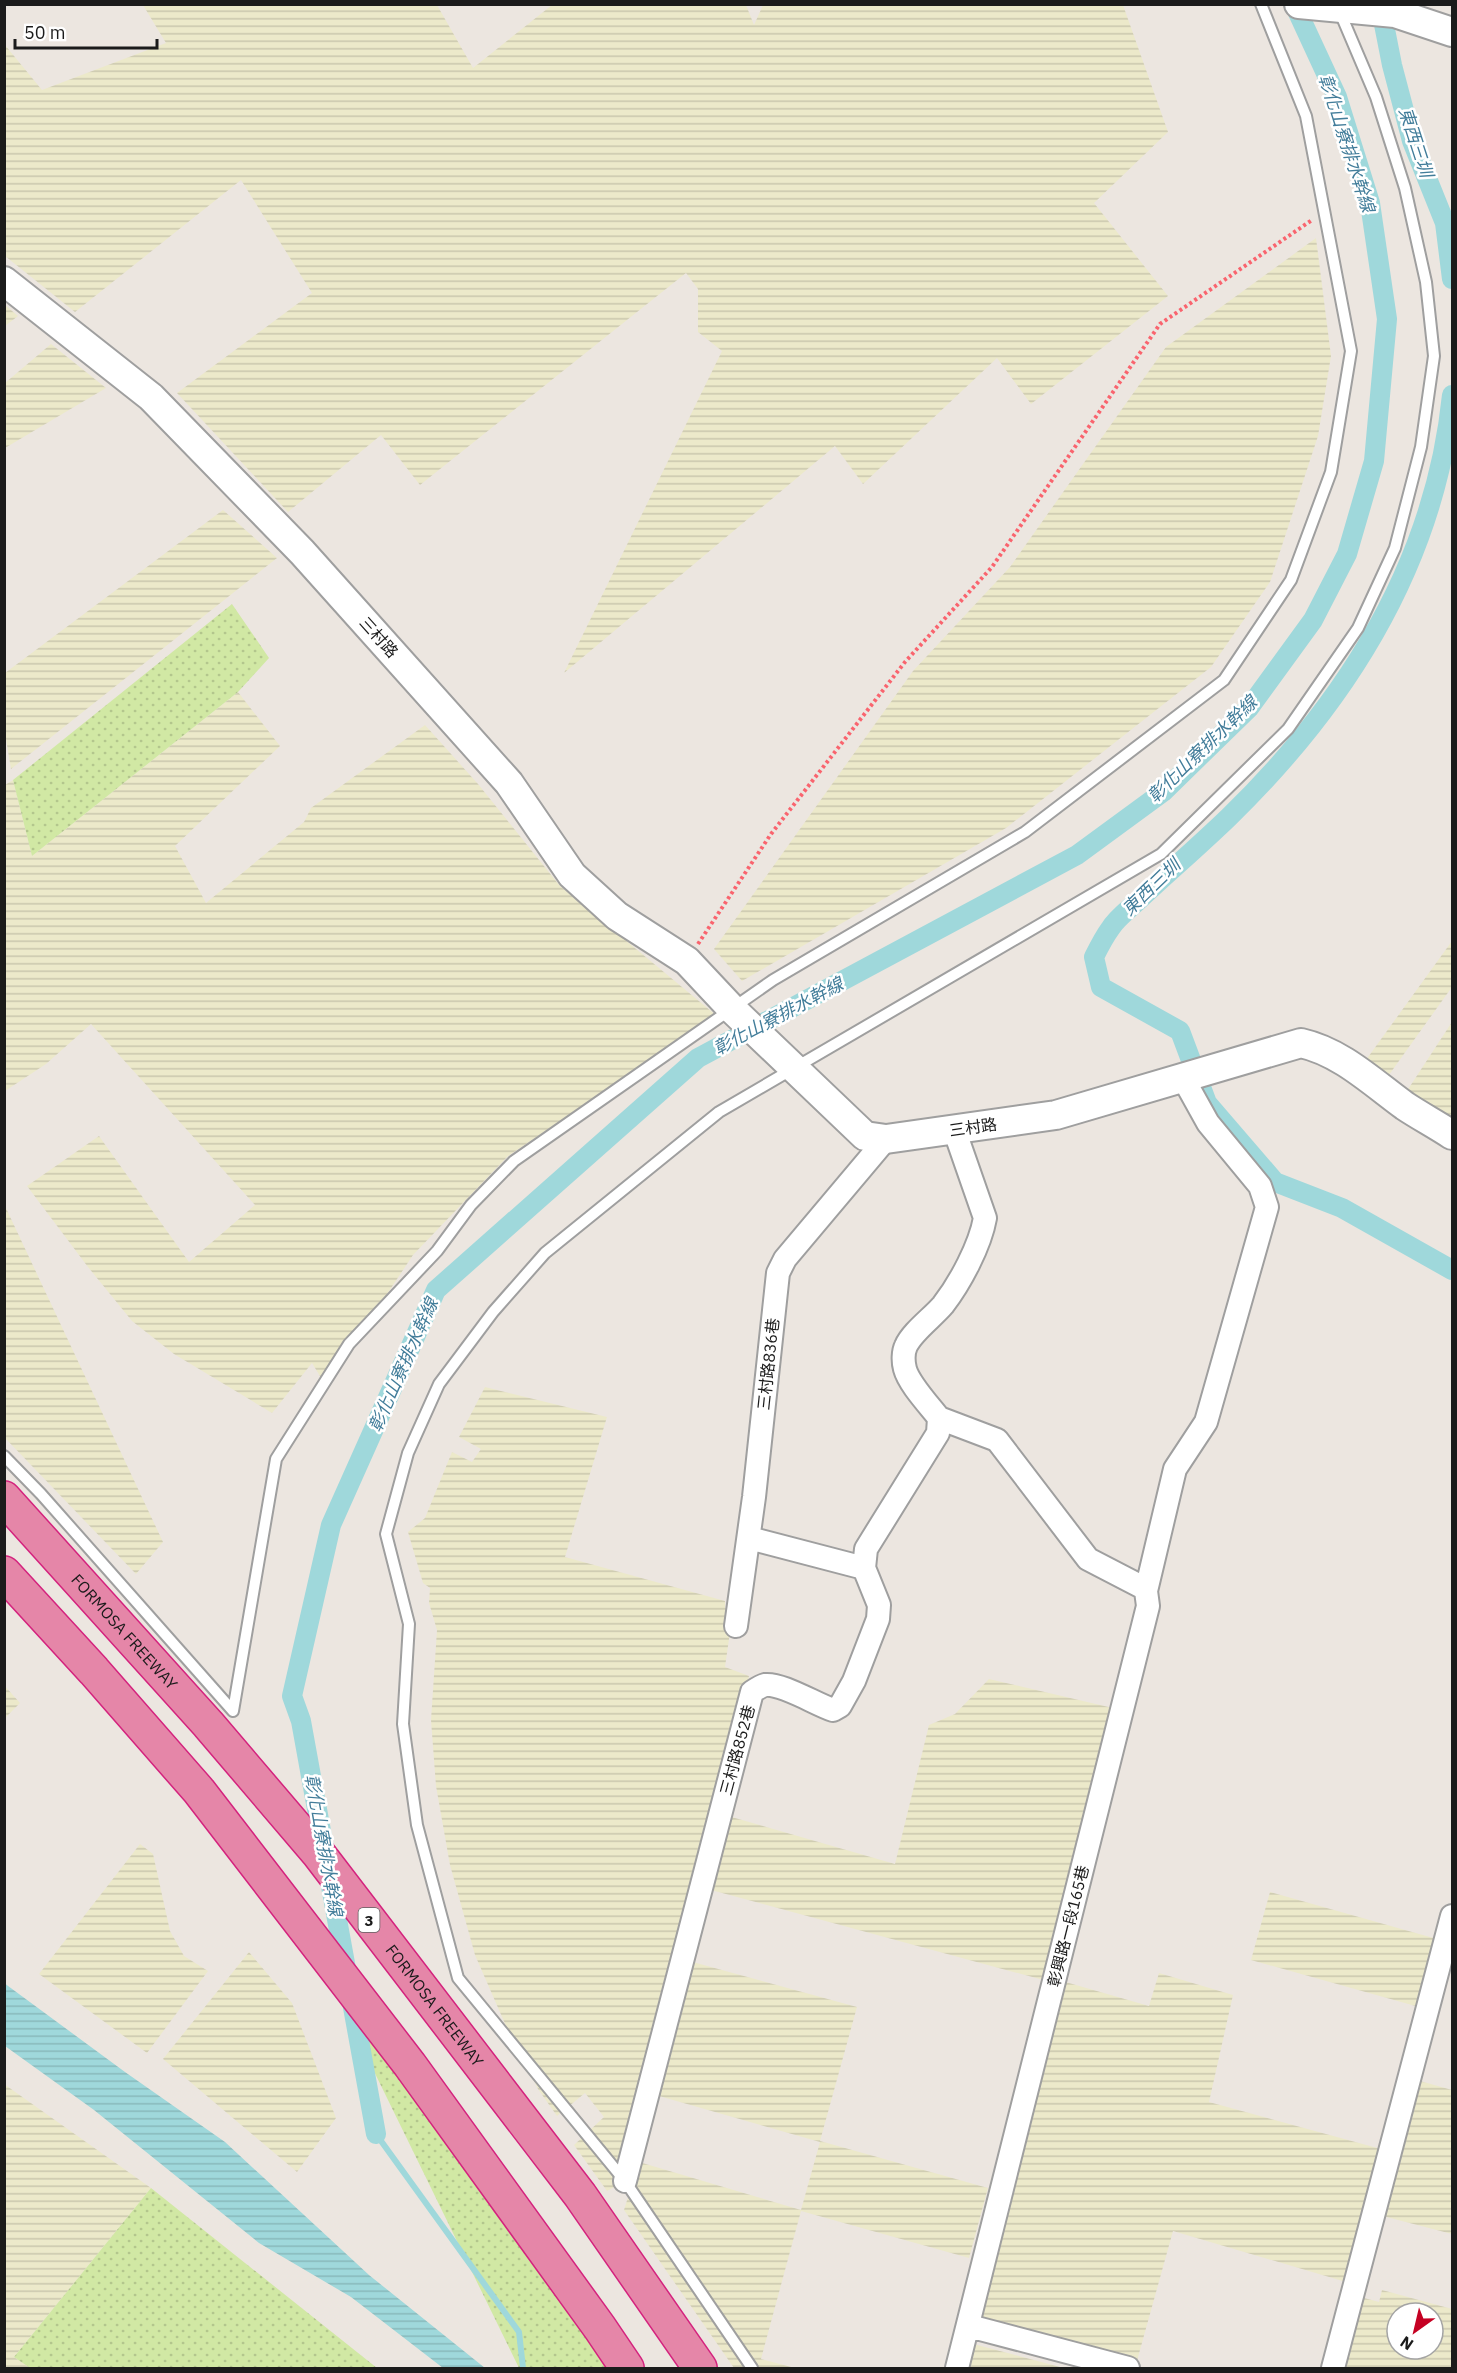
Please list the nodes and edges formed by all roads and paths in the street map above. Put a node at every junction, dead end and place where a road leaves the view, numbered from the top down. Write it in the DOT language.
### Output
graph roads {
  1 [pos="1261,4"];
  2 [pos="1299,4"];
  3 [pos="1346,8"];
  4 [pos="1452,32"];
  5 [pos="1323,213"];
  6 [pos="4,282"];
  7 [pos="687,961"];
  8 [pos="733,1010"];
  9 [pos="790,1062"];
  10 [pos="1196,1075"];
  11 [pos="954,1129"];
  12 [pos="1452,1135"];
  13 [pos="886,1139"];
  14 [pos="939,1418"];
  15 [pos="4,1456"];
  16 [pos="4,1498"];
  17 [pos="749,1538"];
  18 [pos="864,1569"];
  19 [pos="4,1574"];
  20 [pos="1146,1591"];
  21 [pos="736,1626"];
  22 [pos="1452,1916"];
  23 [pos="625,2181"];
  24 [pos="969,2326"];
  25 [pos="627,2368"];
  26 [pos="700,2368"];
  27 [pos="752,2368"];
  28 [pos="957,2368"];
  29 [pos="1128,2368"];
  30 [pos="1333,2368"];
  1 -- 5 [label="lane"];
  2 -- 3 [label="street"];
  3 -- 4 [label="street"];
  3 -- 9 [label="lane"];
  5 -- 7 [label="path"];
  5 -- 8 [label="lane"];
  6 -- 7 [label="street, 三村路"];
  7 -- 8 [label="street, 三村路"];
  8 -- 9 [label="street, 三村路"];
  8 -- 15 [label="lane"];
  9 -- 13 [label="street, 三村路"];
  9 -- 23 [label="lane"];
  10 -- 11 [label="street, 三村路"];
  10 -- 12 [label="street, 三村路"];
  10 -- 20 [label="street, 彰興路一段165巷"];
  11 -- 13 [label="street, 三村路"];
  11 -- 14 [label="street"];
  13 -- 17 [label="street, 三村路836巷"];
  14 -- 18 [label="street"];
  14 -- 20 [label="street"];
  16 -- 26 [label="highway, FORMOSA FREEWAY / 3"];
  17 -- 18 [label="street"];
  17 -- 21 [label="street, 三村路836巷"];
  18 -- 23 [label="street, 三村路852巷"];
  19 -- 25 [label="highway"];
  20 -- 24 [label="street, 彰興路一段165巷"];
  22 -- 30 [label="street"];
  23 -- 27 [label="lane"];
  24 -- 28 [label="street, 彰興路一段165巷"];
  24 -- 29 [label="street"];
}
